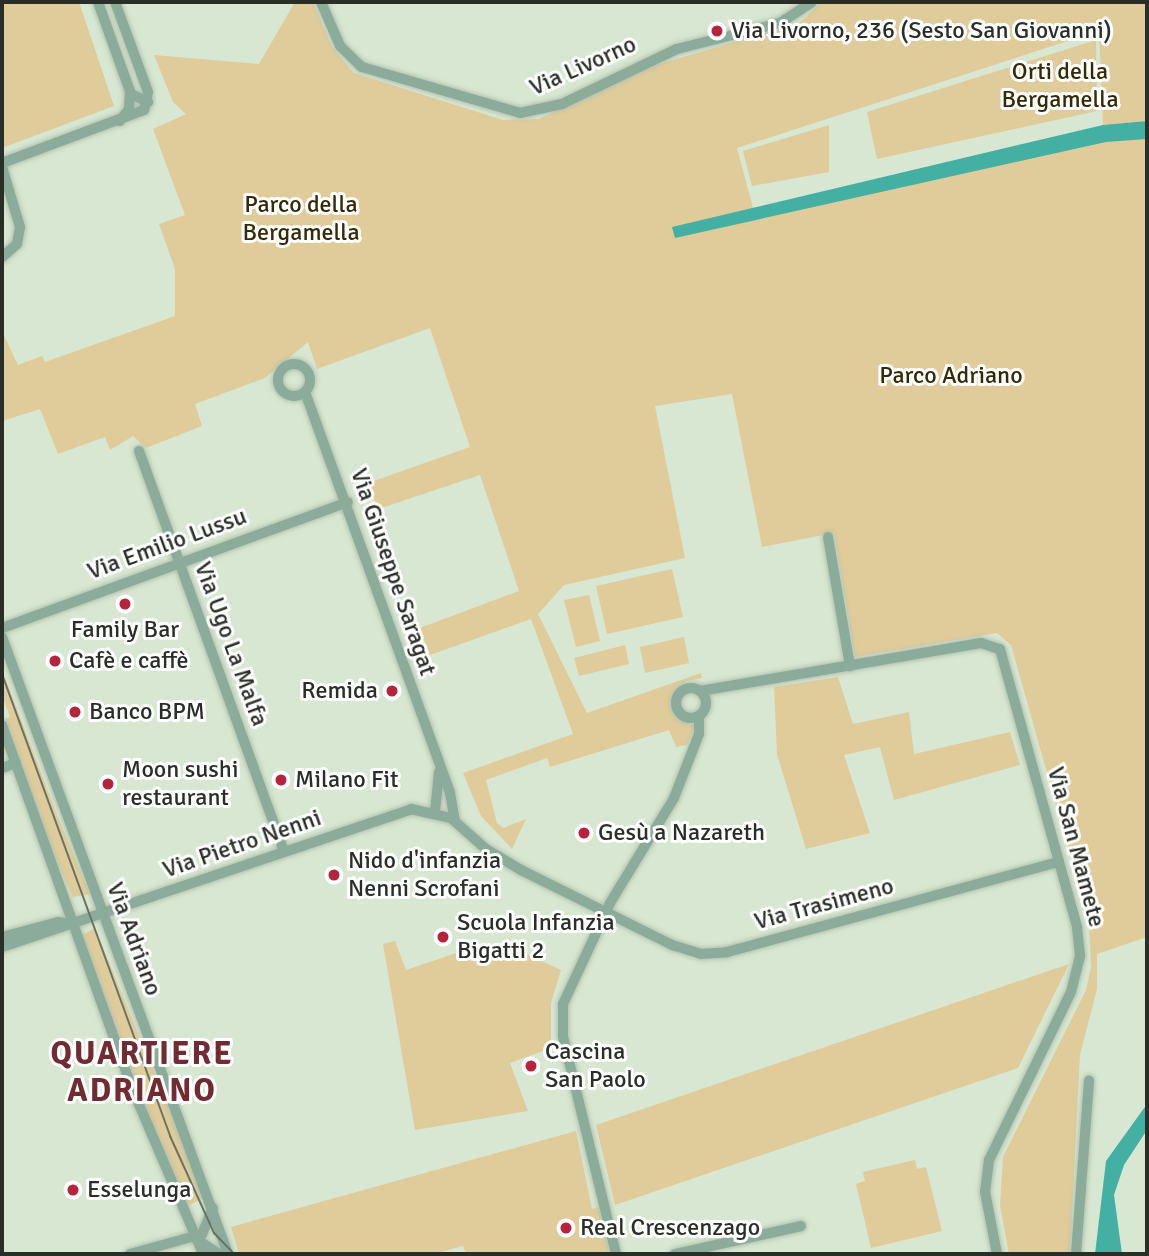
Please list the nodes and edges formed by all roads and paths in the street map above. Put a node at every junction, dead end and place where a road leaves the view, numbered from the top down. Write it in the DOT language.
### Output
graph roads {
  1 [pos="98,2"];
  2 [pos="115,2"];
  3 [pos="321,2"];
  4 [pos="812,2"];
  5 [pos="133,95"];
  6 [pos="148,102"];
  7 [pos="135,116"];
  8 [pos="119,121"];
  9 [pos="2,165"];
  10 [pos="2,257"];
  11 [pos="305,392"];
  12 [pos="139,451"];
  13 [pos="348,502"];
  14 [pos="828,537"];
  15 [pos="180,563"];
  16 [pos="2,628"];
  17 [pos="2,637"];
  18 [pos="850,666"];
  19 [pos="726,687"];
  20 [pos="700,691"];
  21 [pos="707,701"];
  22 [pos="699,716"];
  23 [pos="2,725"];
  24 [pos="16,763"];
  25 [pos="2,768"];
  26 [pos="439,768"];
  27 [pos="435,812"];
  28 [pos="455,821"];
  29 [pos="284,851"];
  30 [pos="1059,862"];
  31 [pos="606,912"];
  32 [pos="103,915"];
  33 [pos="74,925"];
  34 [pos="2,937"];
  35 [pos="2,947"];
  36 [pos="1089,1080"];
  37 [pos="214,1208"];
  38 [pos="801,1226"];
  39 [pos="193,1237"];
  40 [pos="130,1254"];
  41 [pos="203,1254"];
  42 [pos="219,1254"];
  43 [pos="228,1254"];
  44 [pos="616,1254"];
  45 [pos="675,1254"];
  46 [pos="997,1254"];
  47 [pos="1076,1254"];
  1 -- 5 [label="street"];
  2 -- 6 [label="street"];
  3 -- 4 [label="street, Via Livorno"];
  5 -- 6 [label="street"];
  5 -- 7 [label="street"];
  5 -- 8 [label="street"];
  6 -- 7 [label="street"];
  7 -- 8 [label="street"];
  8 -- 9 [label="street"];
  9 -- 10 [label="street"];
  11 -- 13 [label="street, Via Giuseppe Saragat"];
  12 -- 15 [label="street, Via Ugo La Malfa"];
  13 -- 15 [label="street, Via Emilio Lussu"];
  13 -- 26 [label="street, Via Giuseppe Saragat"];
  14 -- 18 [label="street"];
  15 -- 16 [label="street, Via Emilio Lussu"];
  15 -- 29 [label="street, Via Ugo La Malfa"];
  17 -- 32 [label="street, Via Adriano"];
  18 -- 19 [label="street"];
  18 -- 30 [label="street, Via San Mamete"];
  19 -- 20 [label="street"];
  19 -- 21 [label="street"];
  20 -- 21 [label="street"];
  20 -- 22 [label="street"];
  21 -- 22 [label="street"];
  22 -- 31 [label="street"];
  23 -- 24 [label="street"];
  24 -- 25 [label="street"];
  24 -- 33 [label="street"];
  26 -- 27 [label="street, Via Giuseppe Saragat"];
  26 -- 28 [label="street, Via Giuseppe Saragat"];
  27 -- 28 [label="street"];
  27 -- 29 [label="street, Via Pietro Nenni"];
  28 -- 31 [label="street"];
  29 -- 32 [label="street, Via Pietro Nenni"];
  30 -- 31 [label="street, Via Trasimeno"];
  30 -- 46 [label="street, Via San Mamete"];
  31 -- 44 [label="street"];
  32 -- 33 [label="street, Via Pietro Nenni"];
  32 -- 37 [label="street, Via Adriano"];
  33 -- 34 [label="street"];
  33 -- 35 [label="street"];
  33 -- 39 [label="street"];
  36 -- 47 [label="street"];
  37 -- 39 [label="street"];
  37 -- 43 [label="street, Via Adriano"];
  38 -- 45 [label="street"];
  39 -- 40 [label="street"];
  39 -- 41 [label="street"];
  39 -- 42 [label="street"];
}
